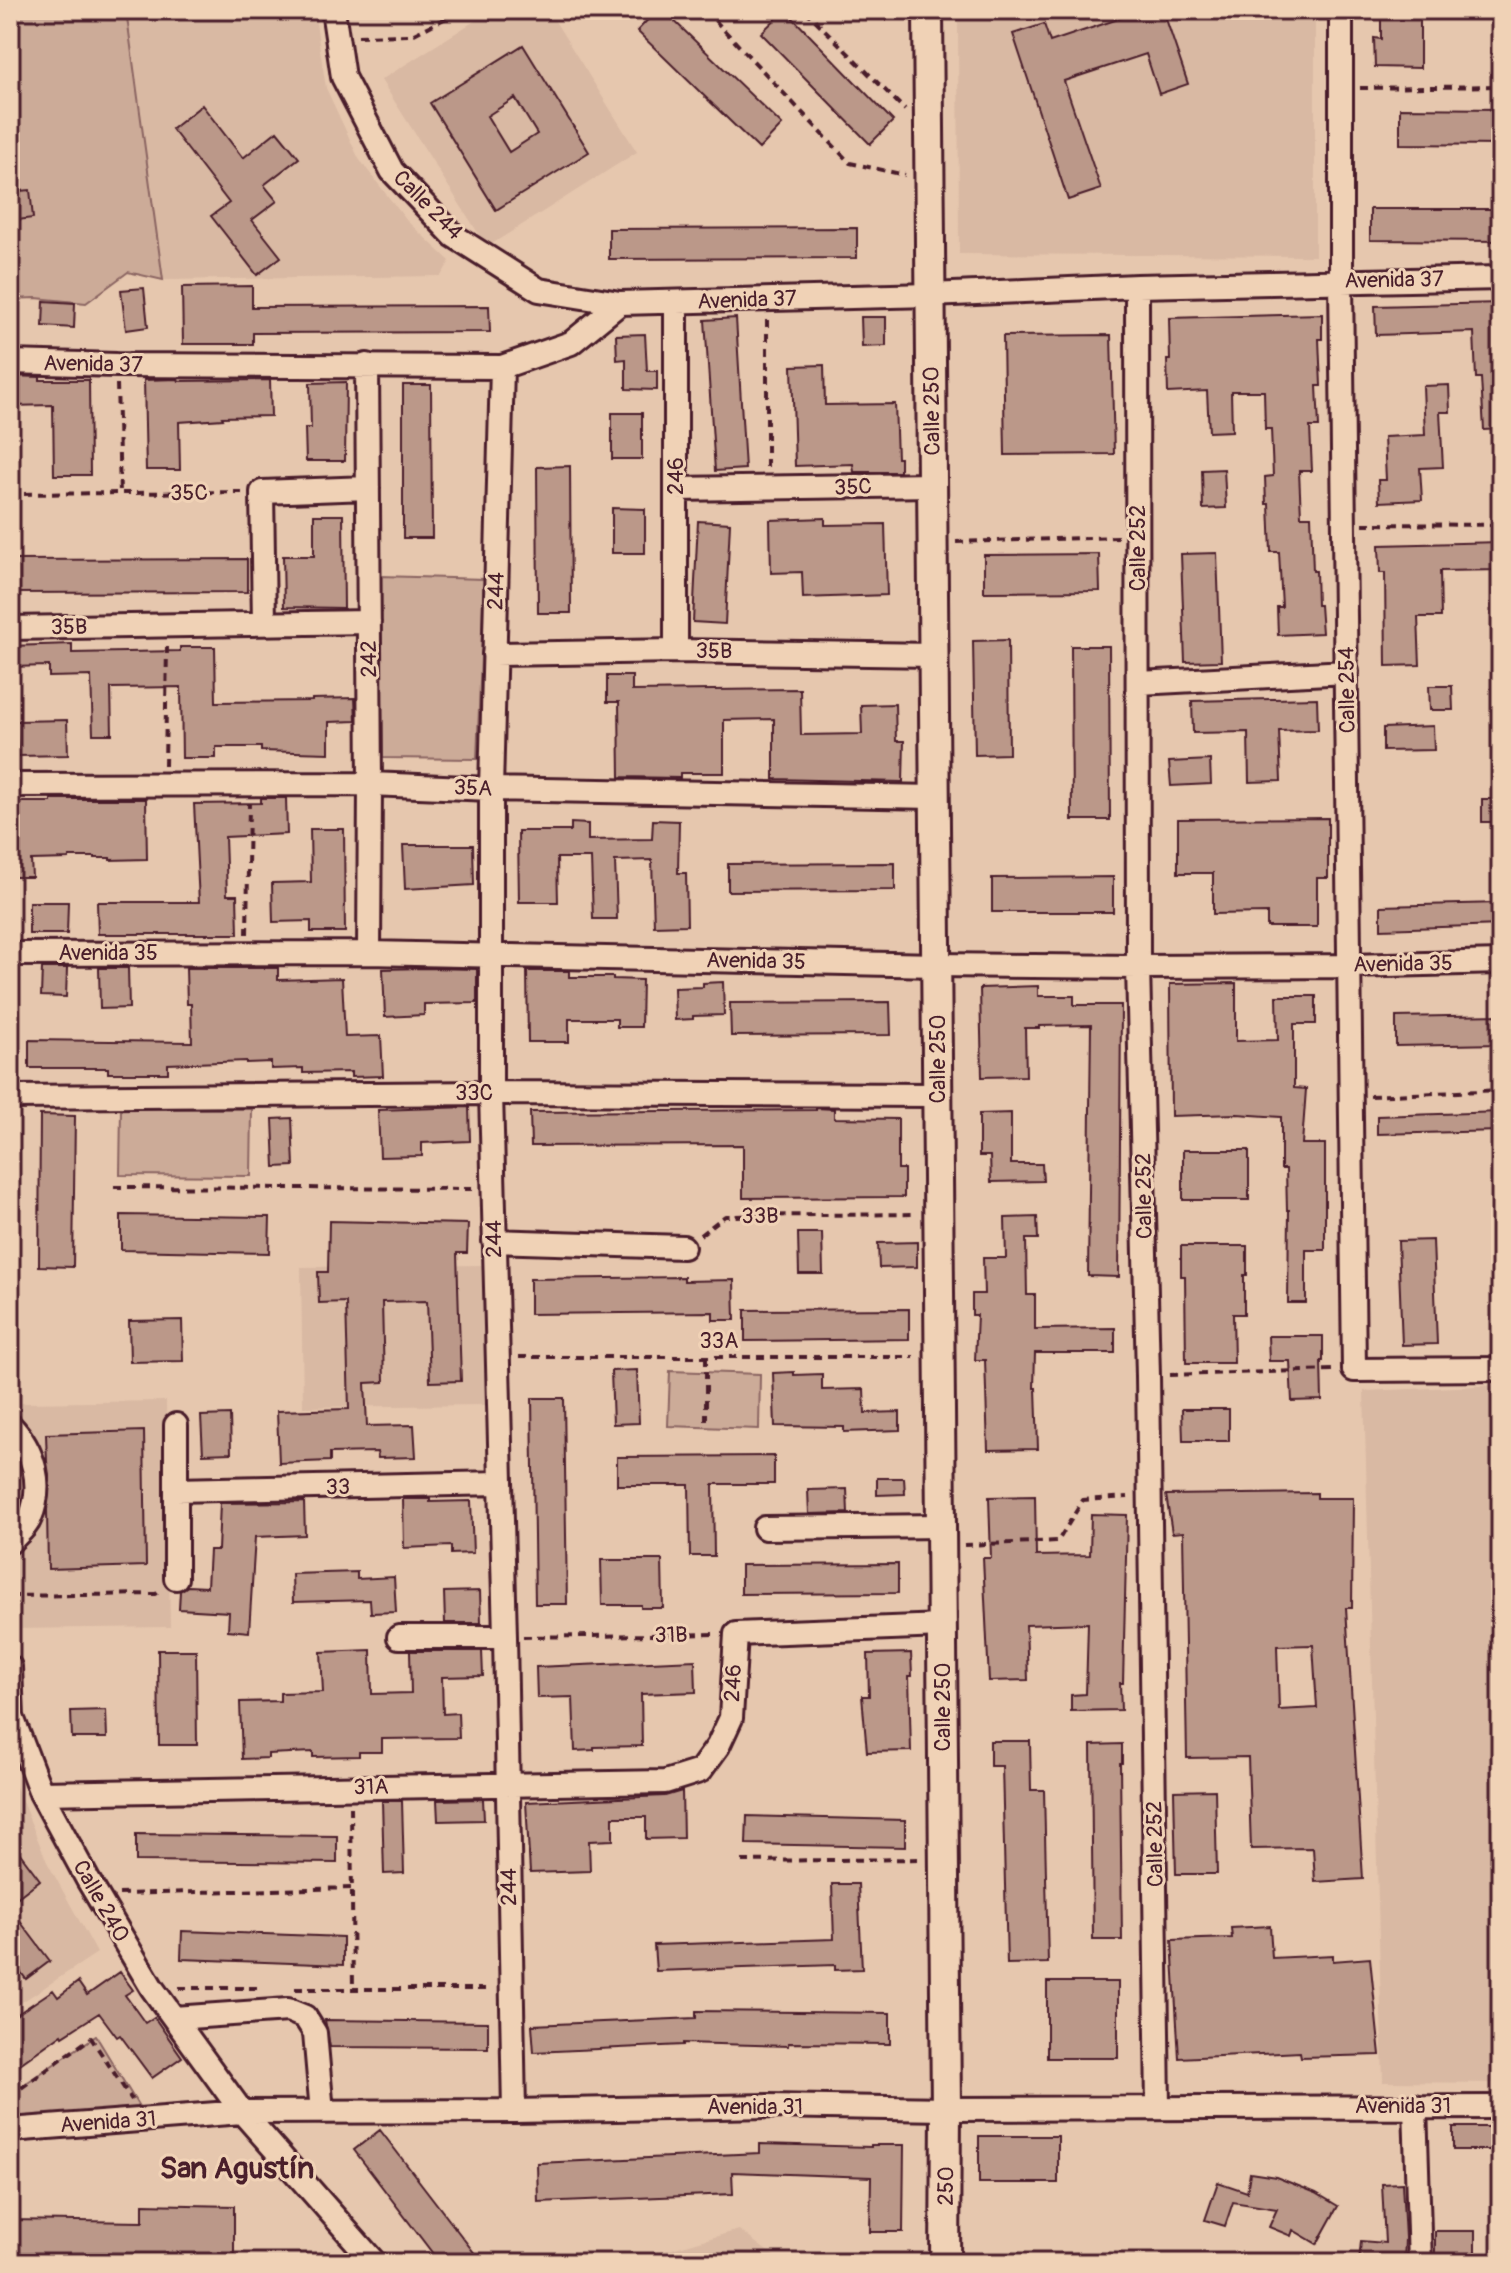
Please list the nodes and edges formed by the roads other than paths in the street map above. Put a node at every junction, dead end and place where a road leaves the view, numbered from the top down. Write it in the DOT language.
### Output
graph roads {
  1 [pos="333,10"];
  2 [pos="928,10"];
  3 [pos="1341,10"];
  4 [pos="1501,278"];
  5 [pos="1341,281"];
  6 [pos="1137,286"];
  7 [pos="931,295"];
  8 [pos="676,302"];
  9 [pos="620,303"];
  10 [pos="10,362"];
  11 [pos="367,365"];
  12 [pos="502,367"];
  13 [pos="933,485"];
  14 [pos="368,488"];
  15 [pos="676,489"];
  16 [pos="369,622"];
  17 [pos="264,623"];
  18 [pos="10,628"];
  19 [pos="676,651"];
  20 [pos="494,654"];
  21 [pos="934,655"];
  22 [pos="1347,672"];
  23 [pos="1139,683"];
  24 [pos="370,784"];
  25 [pos="10,785"];
  26 [pos="491,789"];
  27 [pos="936,797"];
  28 [pos="369,953"];
  29 [pos="10,954"];
  30 [pos="492,955"];
  31 [pos="1501,962"];
  32 [pos="937,965"];
  33 [pos="1350,966"];
  34 [pos="1138,967"];
  35 [pos="491,1093"];
  36 [pos="938,1095"];
  37 [pos="10,1097"];
  38 [pos="494,1241"];
  39 [pos="683,1247"];
  40 [pos="1501,1369"];
  41 [pos="10,1425"];
  42 [pos="176,1425"];
  43 [pos="500,1483"];
  44 [pos="176,1490"];
  45 [pos="765,1528"];
  46 [pos="942,1536"];
  47 [pos="10,1542"];
  48 [pos="176,1578"];
  49 [pos="943,1626"];
  50 [pos="399,1637"];
  51 [pos="505,1637"];
  52 [pos="10,1667"];
  53 [pos="11,1717"];
  54 [pos="700,1771"];
  55 [pos="507,1785"];
  56 [pos="41,1793"];
  57 [pos="174,2018"];
  58 [pos="1415,2106"];
  59 [pos="1158,2107"];
  60 [pos="1501,2107"];
  61 [pos="946,2109"];
  62 [pos="514,2111"];
  63 [pos="242,2112"];
  64 [pos="322,2112"];
  65 [pos="10,2130"];
  66 [pos="375,2263"];
  67 [pos="945,2263"];
  68 [pos="1420,2263"];
  1 -- 9 [label="street, Calle 244"];
  2 -- 7 [label="main road, Calle 250"];
  3 -- 5 [label="street, Calle 254"];
  4 -- 5 [label="street, Avenida 37"];
  5 -- 6 [label="street, Avenida 37"];
  5 -- 22 [label="street, Calle 254"];
  6 -- 7 [label="street, Avenida 37"];
  6 -- 23 [label="street, Calle 252"];
  7 -- 8 [label="street, Avenida 37"];
  7 -- 13 [label="main road, Calle 250"];
  8 -- 9 [label="street, Avenida 37"];
  8 -- 15 [label="street, 246"];
  9 -- 12 [label="street, Avenida 37"];
  10 -- 11 [label="street, Avenida 37"];
  11 -- 12 [label="street, Avenida 37"];
  11 -- 14 [label="street, 242"];
  12 -- 20 [label="street, 244"];
  13 -- 15 [label="street, 35C"];
  13 -- 21 [label="main road, Calle 250"];
  14 -- 16 [label="street, 242"];
  14 -- 17 [label="street"];
  15 -- 19 [label="street, 246"];
  16 -- 17 [label="street, 35B"];
  16 -- 24 [label="street, 242"];
  17 -- 18 [label="street, 35B"];
  19 -- 20 [label="street, 35B"];
  19 -- 21 [label="street, 35B"];
  20 -- 26 [label="street, 244"];
  21 -- 27 [label="main road, Calle 250"];
  22 -- 23 [label="street"];
  22 -- 33 [label="street, Calle 254"];
  23 -- 34 [label="street, Calle 252"];
  24 -- 25 [label="street, 35A"];
  24 -- 26 [label="street, 35A"];
  24 -- 28 [label="street, 242"];
  26 -- 27 [label="street, 35A"];
  26 -- 30 [label="street, 244"];
  27 -- 32 [label="main road, Calle 250"];
  28 -- 29 [label="street, Avenida 35"];
  28 -- 30 [label="street, Avenida 35"];
  30 -- 32 [label="street, Avenida 35"];
  30 -- 35 [label="street, 244"];
  31 -- 33 [label="street, Avenida 35"];
  32 -- 34 [label="street, Avenida 35"];
  32 -- 36 [label="main road, Calle 250"];
  33 -- 34 [label="street, Avenida 35"];
  33 -- 40 [label="street, Calle 254"];
  34 -- 59 [label="street, Calle 252"];
  35 -- 36 [label="street, 33C"];
  35 -- 37 [label="street, 33C"];
  35 -- 38 [label="street, 244"];
  36 -- 46 [label="main road, Calle 250"];
  38 -- 39 [label="street"];
  38 -- 43 [label="street, 244"];
  41 -- 47 [label="street"];
  42 -- 44 [label="street"];
  43 -- 44 [label="street, 33"];
  43 -- 51 [label="street, 244"];
  44 -- 48 [label="street"];
  45 -- 46 [label="street"];
  46 -- 49 [label="main road, Calle 250"];
  49 -- 54 [label="street, 246"];
  49 -- 61 [label="main road, Calle 250"];
  50 -- 51 [label="street"];
  51 -- 55 [label="street, 244"];
  52 -- 53 [label="street, Calle 240"];
  53 -- 56 [label="street, Calle 240"];
  54 -- 55 [label="street, 31A"];
  55 -- 56 [label="street, 31A"];
  55 -- 62 [label="street, 244"];
  56 -- 57 [label="street, Calle 240"];
  57 -- 63 [label="street, Calle 240"];
  57 -- 64 [label="street"];
  58 -- 59 [label="street, Avenida 31"];
  58 -- 60 [label="street, Avenida 31"];
  58 -- 68 [label="street"];
  59 -- 61 [label="street, Avenida 31"];
  61 -- 62 [label="street, Avenida 31"];
  61 -- 67 [label="main road, 250"];
  62 -- 64 [label="street, Avenida 31"];
  63 -- 64 [label="street, Avenida 31"];
  63 -- 65 [label="street, Avenida 31"];
  63 -- 66 [label="street, Calle 240"];
}
